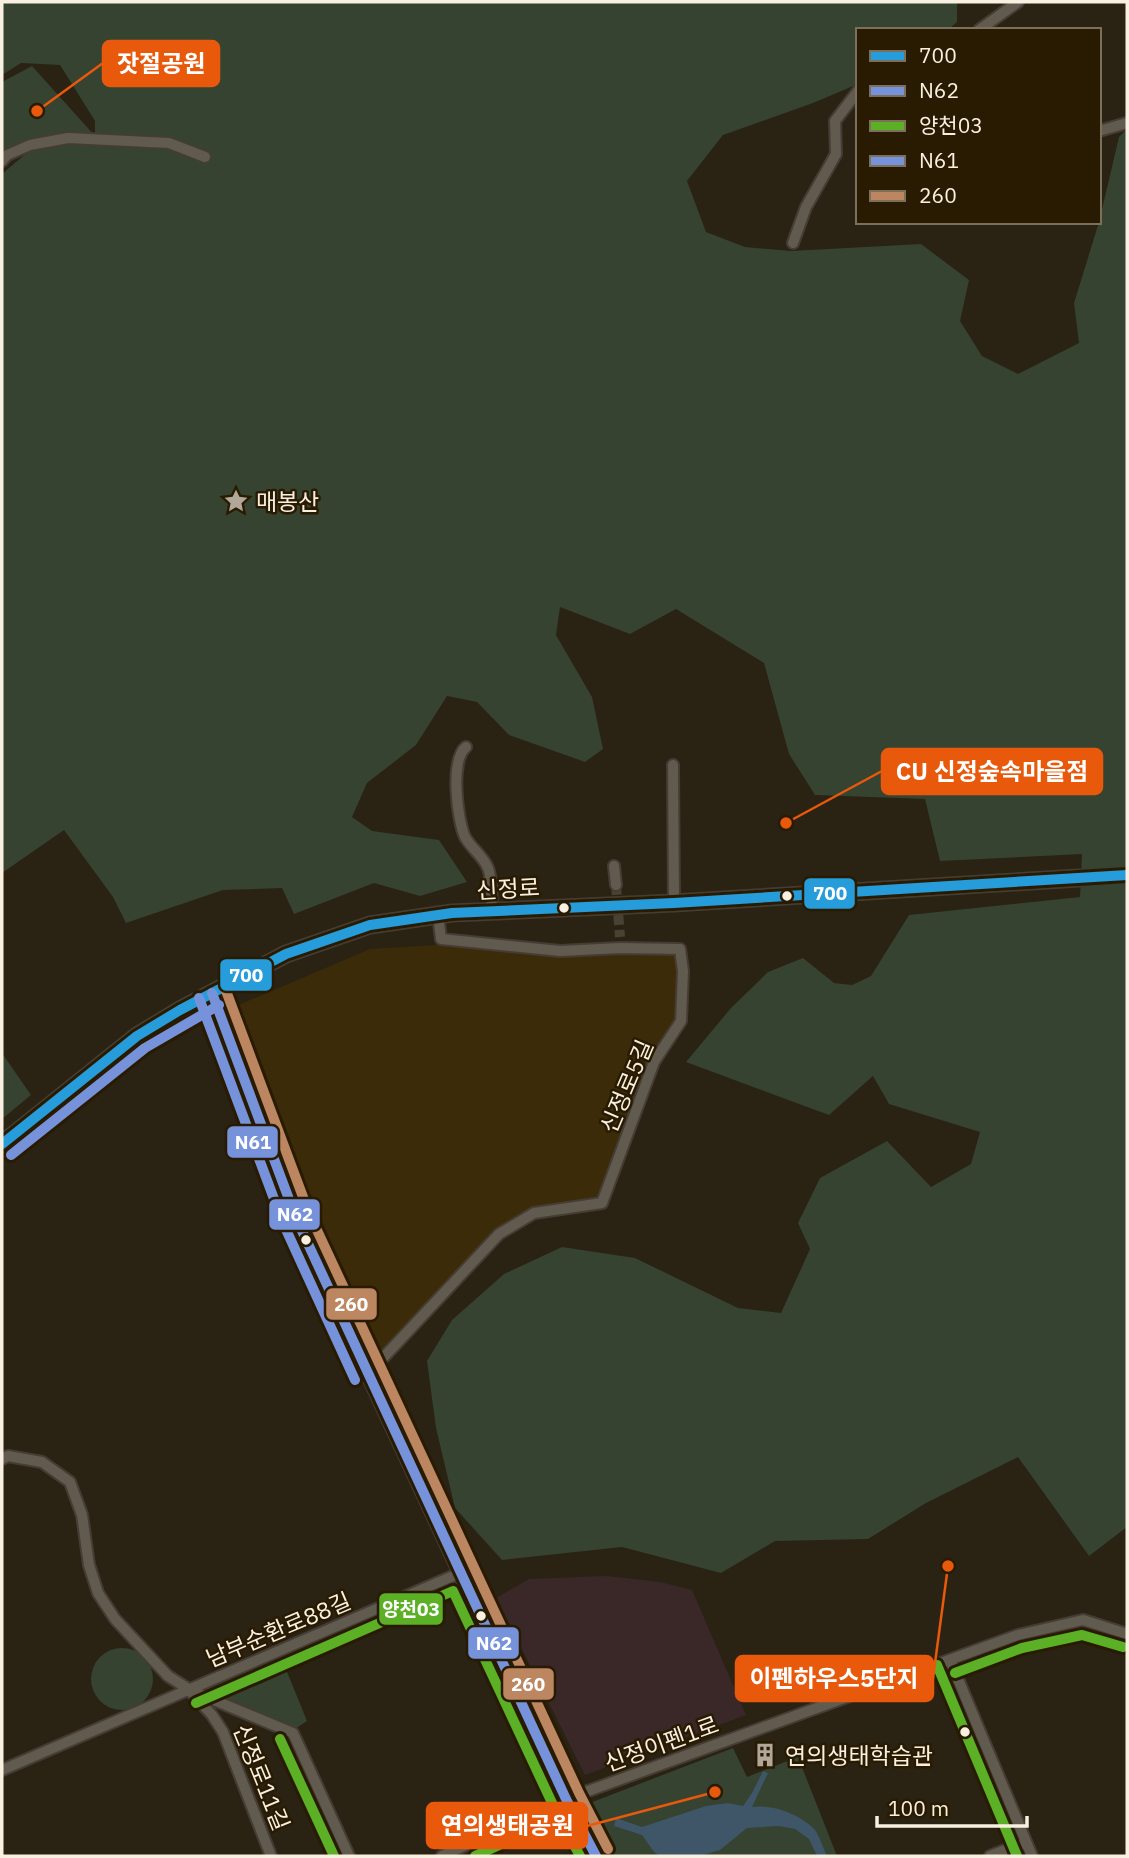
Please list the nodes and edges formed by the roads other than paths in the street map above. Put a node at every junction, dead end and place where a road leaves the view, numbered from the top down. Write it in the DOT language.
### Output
graph roads {
  1 [pos="1018,2"];
  2 [pos="982,28"];
  3 [pos="856,94"];
  4 [pos="1127,122"];
  5 [pos="1101,130"];
  6 [pos="205,157"];
  7 [pos="2,161"];
  8 [pos="793,243"];
  9 [pos="466,747"];
  10 [pos="673,765"];
  11 [pos="614,866"];
  12 [pos="1079,878"];
  13 [pos="616,886"];
  14 [pos="674,903"];
  15 [pos="492,912"];
  16 [pos="438,915"];
  17 [pos="212,993"];
  18 [pos="2,1144"];
  19 [pos="368,1374"];
  20 [pos="2,1459"];
  21 [pos="460,1573"];
  22 [pos="1127,1634"];
  23 [pos="950,1660"];
  24 [pos="190,1690"];
  25 [pos="2,1770"];
  26 [pos="566,1799"];
  27 [pos="1026,1842"];
  28 [pos="271,1856"];
  29 [pos="349,1856"];
  30 [pos="442,1856"];
  31 [pos="596,1856"];
  32 [pos="990,1856"];
  33 [pos="1032,1856"];
  1 -- 2 [label="street"];
  3 -- 8 [label="street"];
  4 -- 5 [label="street"];
  6 -- 7 [label="street"];
  9 -- 15 [label="street"];
  10 -- 14 [label="street"];
  11 -- 13 [label="street"];
  12 -- 14 [label="main road, 신정로"];
  14 -- 15 [label="main road, 신정로"];
  15 -- 16 [label="main road, 신정로"];
  16 -- 17 [label="main road, 신정로"];
  16 -- 19 [label="street, 신정로5길"];
  17 -- 18 [label="main road, 신정로"];
  17 -- 19 [label="street"];
  19 -- 21 [label="street"];
  20 -- 24 [label="street"];
  21 -- 24 [label="street, 남부순환로88길"];
  21 -- 26 [label="street"];
  22 -- 23 [label="street, 신정이펜1로"];
  23 -- 26 [label="street, 신정이펜1로"];
  23 -- 27 [label="street"];
  24 -- 25 [label="street, 남부순환로88길"];
  24 -- 28 [label="street, 신정로11길"];
  24 -- 29 [label="street, 신정로11길"];
  26 -- 30 [label="street, 신정이펜1로"];
  26 -- 31 [label="street"];
  27 -- 32 [label="street"];
  27 -- 33 [label="street"];
}
